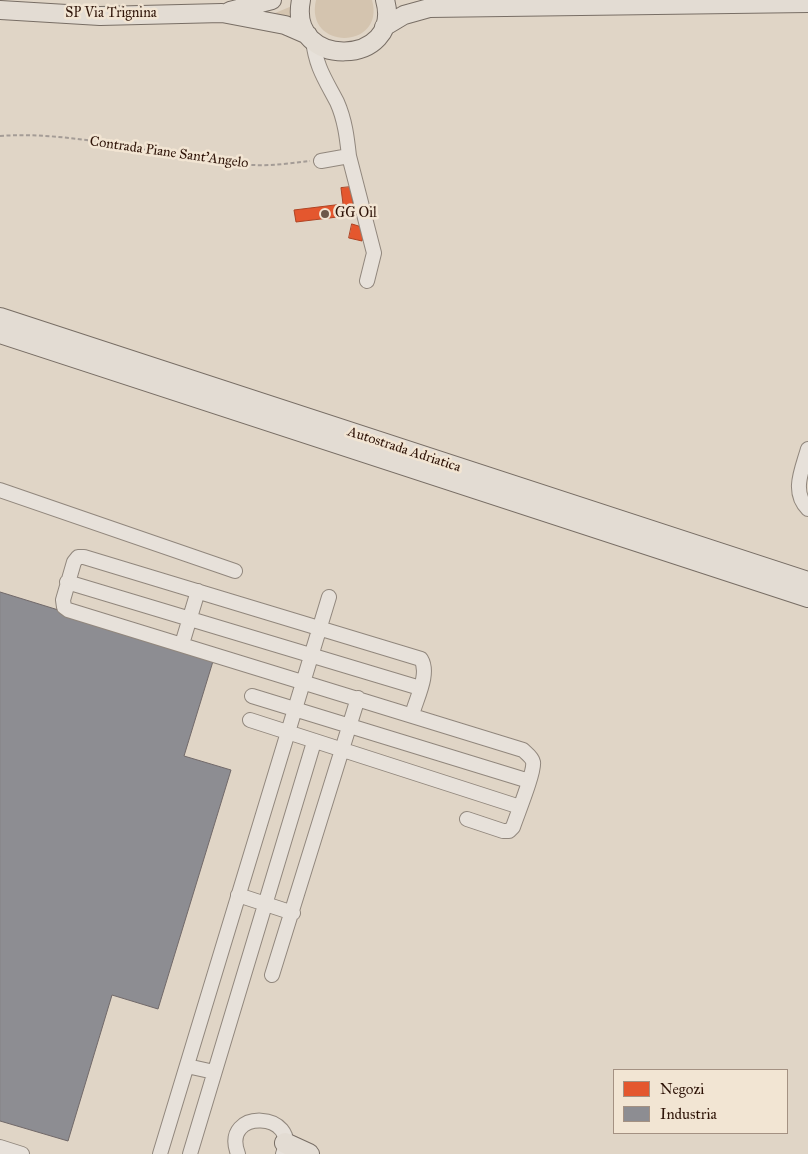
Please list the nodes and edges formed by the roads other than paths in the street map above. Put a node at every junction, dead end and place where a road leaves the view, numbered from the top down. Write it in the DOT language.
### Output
graph roads {
  1 [pos="272,0"];
  2 [pos="301,0"];
  3 [pos="385,0"];
  4 [pos="408,0"];
  5 [pos="808,3"];
  6 [pos="428,8"];
  7 [pos="0,10"];
  8 [pos="222,13"];
  9 [pos="384,27"];
  10 [pos="310,38"];
  11 [pos="330,51"];
  12 [pos="325,82"];
  13 [pos="349,156"];
  14 [pos="321,161"];
  15 [pos="367,281"];
  16 [pos="0,318"];
  17 [pos="0,333"];
  18 [pos="808,449"];
  19 [pos="0,490"];
  20 [pos="808,509"];
  21 [pos="235,572"];
  22 [pos="67,582"];
  23 [pos="808,582"];
  24 [pos="198,591"];
  25 [pos="329,597"];
  26 [pos="808,597"];
  27 [pos="190,619"];
  28 [pos="320,628"];
  29 [pos="182,644"];
  30 [pos="312,656"];
  31 [pos="304,682"];
  32 [pos="420,688"];
  33 [pos="252,696"];
  34 [pos="358,698"];
  35 [pos="296,708"];
  36 [pos="412,715"];
  37 [pos="250,720"];
  38 [pos="351,725"];
  39 [pos="288,734"];
  40 [pos="314,742"];
  41 [pos="344,750"];
  42 [pos="529,781"];
  43 [pos="520,807"];
  44 [pos="467,819"];
  45 [pos="238,895"];
  46 [pos="266,905"];
  47 [pos="293,914"];
  48 [pos="272,975"];
  49 [pos="187,1066"];
  50 [pos="214,1072"];
  51 [pos="0,1146"];
  52 [pos="284,1148"];
  53 [pos="22,1154"];
  54 [pos="160,1154"];
  55 [pos="190,1154"];
  56 [pos="238,1154"];
  57 [pos="308,1154"];
  1 -- 8 [label="main road, SP Via Trignina"];
  2 -- 10 [label="main road"];
  3 -- 9 [label="main road"];
  4 -- 6 [label="main road"];
  5 -- 6 [label="main road"];
  6 -- 9 [label="main road"];
  7 -- 8 [label="main road, SP Via Trignina"];
  8 -- 10 [label="main road, SP Via Trignina"];
  9 -- 11 [label="main road"];
  10 -- 11 [label="main road, SP Via Trignina"];
  10 -- 12 [label="street"];
  11 -- 12 [label="street"];
  12 -- 13 [label="street"];
  13 -- 14 [label="street"];
  13 -- 15 [label="street"];
  16 -- 23 [label="highway, Autostrada Adriatica"];
  17 -- 26 [label="highway, Autostrada Adriatica"];
  18 -- 20 [label="street"];
  19 -- 21 [label="street"];
  22 -- 24 [label="street"];
  22 -- 27 [label="street"];
  22 -- 29 [label="street"];
  24 -- 27 [label="street"];
  24 -- 28 [label="street"];
  25 -- 28 [label="street"];
  27 -- 29 [label="street"];
  27 -- 30 [label="street"];
  28 -- 30 [label="street"];
  28 -- 32 [label="street"];
  29 -- 31 [label="street"];
  30 -- 31 [label="street"];
  30 -- 32 [label="street"];
  31 -- 34 [label="street"];
  31 -- 35 [label="street"];
  32 -- 36 [label="street"];
  33 -- 35 [label="street"];
  34 -- 36 [label="street"];
  34 -- 38 [label="street"];
  35 -- 38 [label="street"];
  35 -- 39 [label="street"];
  36 -- 42 [label="street"];
  37 -- 39 [label="street"];
  38 -- 41 [label="street"];
  38 -- 42 [label="street"];
  39 -- 40 [label="street"];
  39 -- 45 [label="street"];
  40 -- 41 [label="street"];
  40 -- 46 [label="street"];
  41 -- 43 [label="street"];
  41 -- 47 [label="street"];
  42 -- 43 [label="street"];
  43 -- 44 [label="street"];
  45 -- 46 [label="street"];
  45 -- 49 [label="street"];
  46 -- 47 [label="street"];
  46 -- 50 [label="street"];
  47 -- 48 [label="street"];
  49 -- 50 [label="street"];
  49 -- 54 [label="street"];
  50 -- 55 [label="street"];
  51 -- 53 [label="street"];
  52 -- 56 [label="street"];
  52 -- 57 [label="highway"];
}
